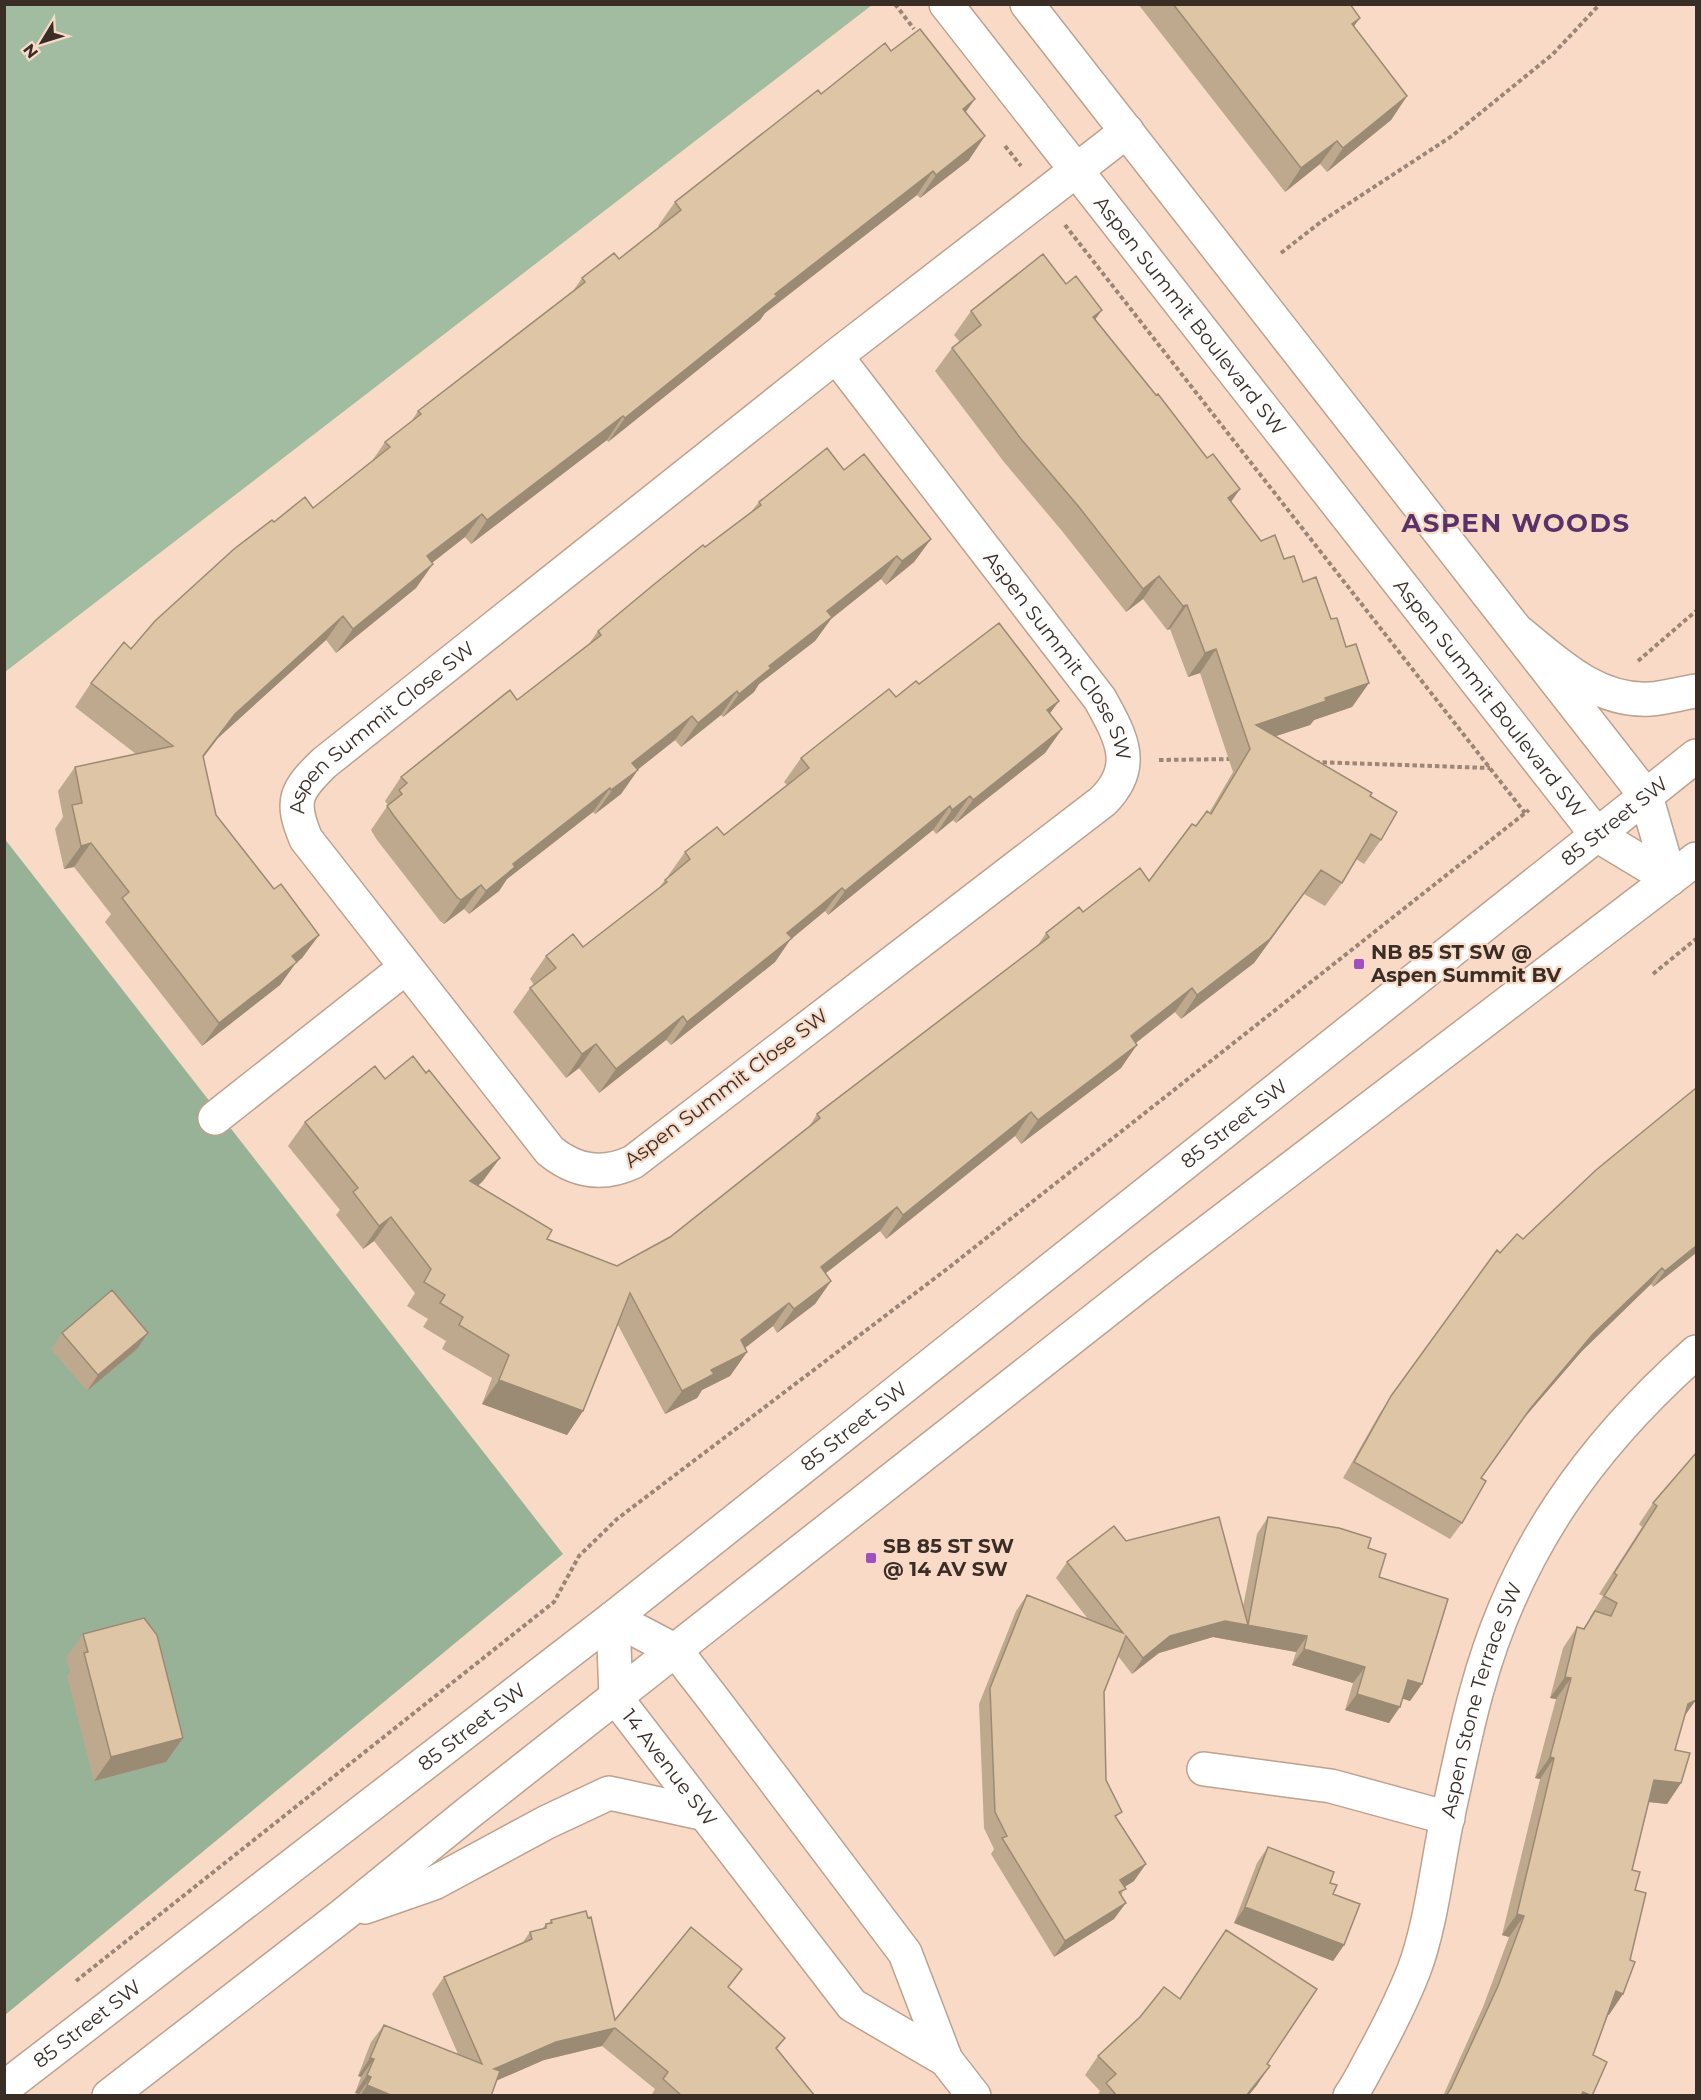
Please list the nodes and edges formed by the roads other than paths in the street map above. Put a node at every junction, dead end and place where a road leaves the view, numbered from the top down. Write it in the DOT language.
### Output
graph roads {
  1 [pos="946,4"];
  2 [pos="1027,4"];
  3 [pos="1127,131"];
  4 [pos="1076,171"];
  5 [pos="836,356"];
  6 [pos="1520,633"];
  7 [pos="1696,691"];
  8 [pos="1696,756"];
  9 [pos="1646,796"];
  10 [pos="1597,836"];
  11 [pos="1696,859"];
  12 [pos="1670,879"];
  13 [pos="405,968"];
  14 [pos="215,1118"];
  15 [pos="1696,1352"];
  16 [pos="613,1618"];
  17 [pos="676,1651"];
  18 [pos="616,1698"];
  19 [pos="1204,1769"];
  20 [pos="705,1814"];
  21 [pos="1448,1818"];
  22 [pos="343,1915"];
  23 [pos="946,2060"];
  24 [pos="4,2088"];
  25 [pos="109,2096"];
  26 [pos="974,2096"];
  27 [pos="1350,2096"];
  1 -- 4 [label="street, Aspen Summit Boulevard SW"];
  2 -- 3 [label="street"];
  3 -- 4 [label="street, Aspen Summit Close SW"];
  3 -- 6 [label="street"];
  4 -- 5 [label="street, Aspen Summit Close SW"];
  4 -- 10 [label="street, Aspen Summit Boulevard SW"];
  5 -- 13 [label="street, Aspen Summit Close SW"];
  5 -- 13 [label="street, Aspen Summit Close SW"];
  6 -- 7 [label="street"];
  6 -- 9 [label="street"];
  8 -- 9 [label="street, 85 Street SW"];
  9 -- 10 [label="street, 85 Street SW"];
  9 -- 12 [label="street"];
  10 -- 12 [label="street, Aspen Summit Boulevard SW"];
  10 -- 16 [label="street, 85 Street SW"];
  11 -- 12 [label="street"];
  12 -- 17 [label="street"];
  13 -- 14 [label="street"];
  15 -- 21 [label="street, Aspen Stone Terrace SW"];
  16 -- 17 [label="street, 14 Avenue SW"];
  16 -- 18 [label="street, 14 Avenue SW"];
  16 -- 24 [label="street, 85 Street SW"];
  17 -- 18 [label="street"];
  17 -- 23 [label="street, 14 Avenue SW"];
  18 -- 20 [label="street, 14 Avenue SW"];
  18 -- 22 [label="street"];
  19 -- 21 [label="street"];
  20 -- 22 [label="street"];
  20 -- 23 [label="street, 14 Avenue SW"];
  21 -- 27 [label="street, Aspen Stone Terrace SW"];
  22 -- 25 [label="street"];
  23 -- 26 [label="street, 14 Avenue SW"];
}
